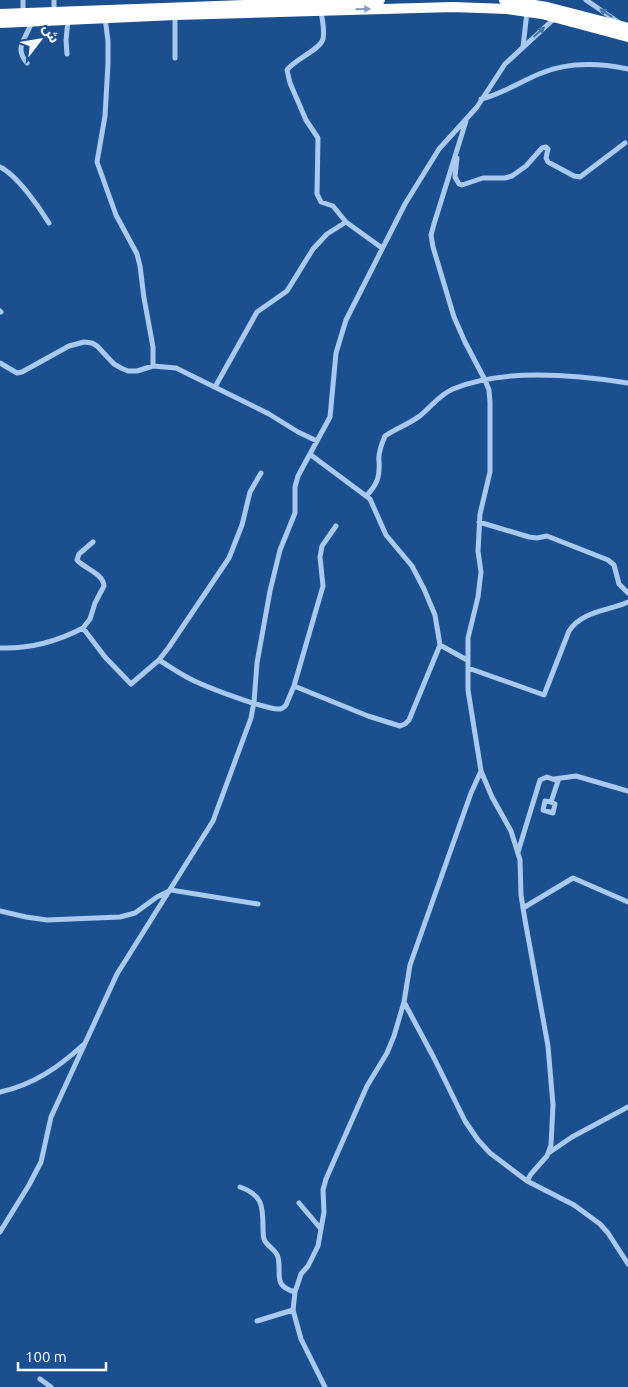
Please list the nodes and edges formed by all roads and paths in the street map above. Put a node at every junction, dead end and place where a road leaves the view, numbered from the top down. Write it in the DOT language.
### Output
graph roads {
  1 [pos="23,0"];
  2 [pos="54,0"];
  3 [pos="380,0"];
  4 [pos="504,0"];
  5 [pos="586,0"];
  6 [pos="321,10"];
  7 [pos="54,12"];
  8 [pos="527,12"];
  9 [pos="23,13"];
  10 [pos="0,14"];
  11 [pos="175,15"];
  12 [pos="556,17"];
  13 [pos="105,18"];
  14 [pos="68,19"];
  15 [pos="32,21"];
  16 [pos="0,23"];
  17 [pos="627,31"];
  18 [pos="522,48"];
  19 [pos="67,54"];
  20 [pos="175,58"];
  21 [pos="27,63"];
  22 [pos="628,69"];
  23 [pos="481,99"];
  24 [pos="466,120"];
  25 [pos="625,143"];
  26 [pos="458,150"];
  27 [pos="0,167"];
  28 [pos="346,222"];
  29 [pos="49,223"];
  30 [pos="382,248"];
  31 [pos="0,364"];
  32 [pos="153,366"];
  33 [pos="485,380"];
  34 [pos="628,383"];
  35 [pos="215,387"];
  36 [pos="317,441"];
  37 [pos="311,455"];
  38 [pos="261,474"];
  39 [pos="367,495"];
  40 [pos="480,522"];
  41 [pos="336,526"];
  42 [pos="93,542"];
  43 [pos="628,593"];
  44 [pos="628,602"];
  45 [pos="83,628"];
  46 [pos="440,645"];
  47 [pos="0,648"];
  48 [pos="158,660"];
  49 [pos="467,660"];
  50 [pos="468,668"];
  51 [pos="294,686"];
  52 [pos="254,702"];
  53 [pos="481,771"];
  54 [pos="554,779"];
  55 [pos="628,791"];
  56 [pos="551,802"];
  57 [pos="518,853"];
  58 [pos="171,890"];
  59 [pos="628,902"];
  60 [pos="258,904"];
  61 [pos="523,908"];
  62 [pos="0,911"];
  63 [pos="404,1002"];
  64 [pos="85,1042"];
  65 [pos="0,1092"];
  66 [pos="628,1107"];
  67 [pos="550,1152"];
  68 [pos="527,1181"];
  69 [pos="240,1187"];
  70 [pos="299,1203"];
  71 [pos="321,1229"];
  72 [pos="0,1232"];
  73 [pos="628,1264"];
  74 [pos="295,1292"];
  75 [pos="293,1310"];
  76 [pos="257,1321"];
  77 [pos="40,1380"];
  78 [pos="51,1387"];
  79 [pos="325,1387"];
  1 -- 9 [label="street"];
  2 -- 7 [label="street"];
  3 -- 7 [label="highway"];
  4 -- 17 [label="highway"];
  17 -- 5 [label="street, one-way"];
  6 -- 8 [label="highway, one-way"];
  6 -- 11 [label="highway"];
  6 -- 28 [label="street"];
  7 -- 9 [label="highway"];
  8 -- 12 [label="highway"];
  8 -- 18 [label="street"];
  9 -- 10 [label="highway"];
  11 -- 13 [label="highway"];
  11 -- 20 [label="street"];
  12 -- 17 [label="highway"];
  18 -- 12 [label="street, one-way"];
  13 -- 14 [label="highway"];
  13 -- 32 [label="street"];
  14 -- 15 [label="highway"];
  14 -- 19 [label="street"];
  15 -- 16 [label="highway"];
  15 -- 21 [label="street"];
  18 -- 23 [label="street"];
  22 -- 23 [label="street"];
  23 -- 24 [label="street"];
  24 -- 26 [label="street"];
  24 -- 30 [label="street"];
  25 -- 26 [label="street"];
  26 -- 33 [label="street"];
  27 -- 29 [label="street"];
  28 -- 30 [label="street"];
  28 -- 35 [label="street"];
  30 -- 36 [label="street"];
  31 -- 32 [label="street"];
  32 -- 35 [label="street"];
  33 -- 34 [label="street"];
  33 -- 39 [label="street"];
  33 -- 40 [label="street"];
  35 -- 36 [label="street"];
  36 -- 37 [label="street"];
  37 -- 39 [label="street"];
  37 -- 52 [label="street"];
  38 -- 48 [label="street"];
  39 -- 46 [label="street"];
  40 -- 43 [label="street"];
  40 -- 49 [label="street"];
  41 -- 51 [label="street"];
  42 -- 45 [label="street"];
  44 -- 50 [label="street"];
  45 -- 47 [label="street"];
  45 -- 48 [label="street"];
  46 -- 49 [label="street"];
  46 -- 51 [label="street"];
  48 -- 52 [label="street"];
  49 -- 50 [label="street"];
  50 -- 53 [label="street"];
  51 -- 52 [label="street"];
  52 -- 58 [label="street"];
  53 -- 57 [label="street"];
  53 -- 63 [label="street"];
  54 -- 55 [label="street"];
  54 -- 56 [label="street"];
  54 -- 57 [label="street"];
  57 -- 61 [label="street"];
  58 -- 60 [label="street"];
  58 -- 62 [label="street"];
  58 -- 64 [label="street"];
  59 -- 61 [label="street"];
  61 -- 67 [label="street"];
  63 -- 68 [label="street"];
  63 -- 71 [label="street"];
  64 -- 65 [label="street"];
  64 -- 72 [label="street"];
  66 -- 67 [label="street"];
  67 -- 68 [label="street"];
  68 -- 73 [label="street"];
  69 -- 74 [label="street"];
  70 -- 71 [label="street"];
  71 -- 74 [label="street"];
  74 -- 75 [label="street"];
  75 -- 76 [label="street"];
  75 -- 79 [label="street"];
  77 -- 78 [label="street"];
}
